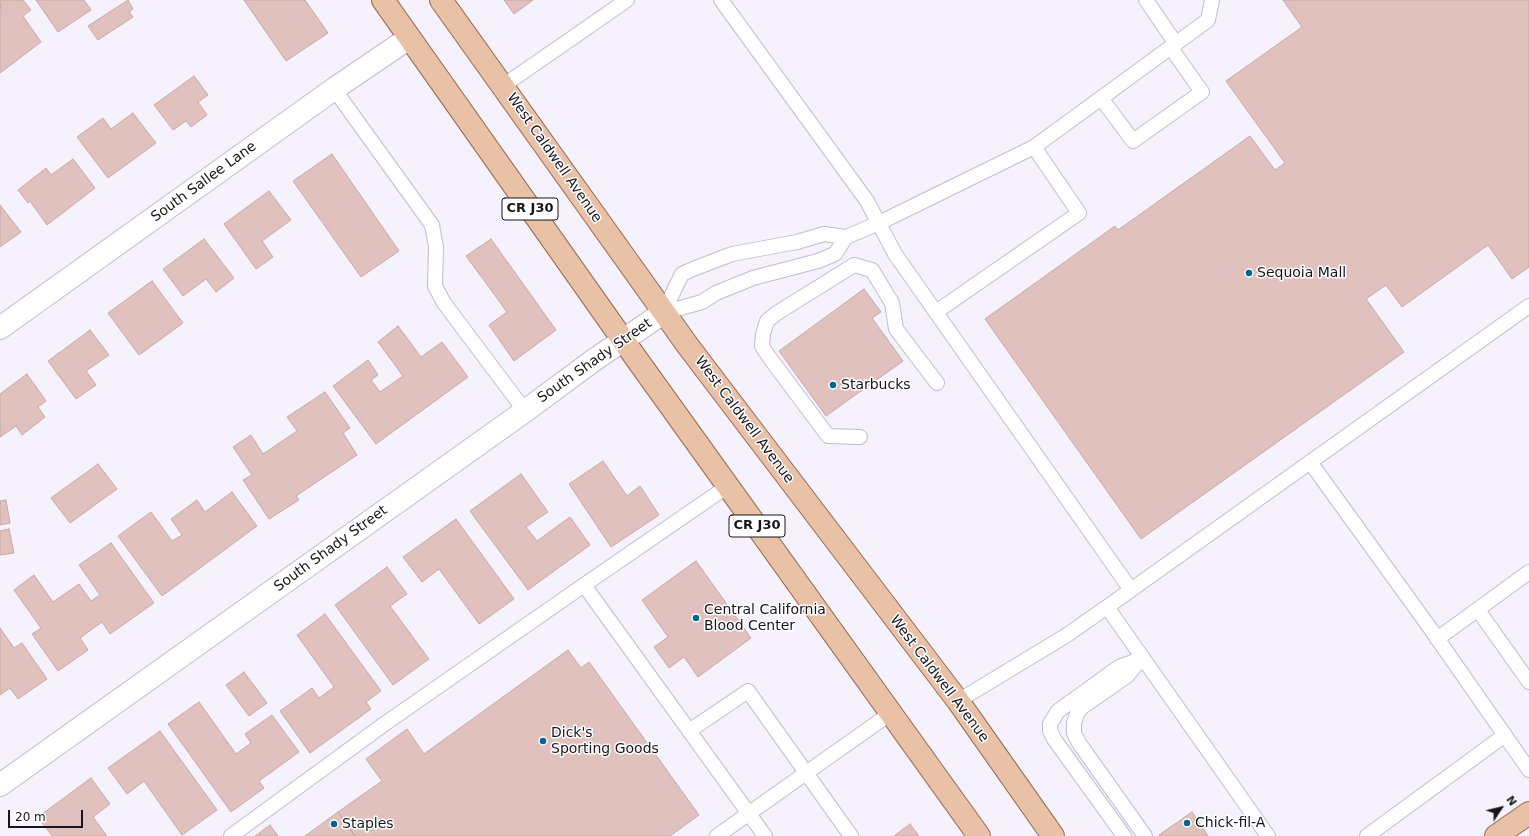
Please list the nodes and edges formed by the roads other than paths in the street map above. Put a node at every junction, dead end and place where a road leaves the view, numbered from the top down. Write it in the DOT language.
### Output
graph roads {
  1 [pos="383,0"];
  2 [pos="441,0"];
  3 [pos="627,0"];
  4 [pos="721,0"];
  5 [pos="1146,0"];
  6 [pos="1212,0"];
  7 [pos="409,38"];
  8 [pos="1174,46"];
  9 [pos="503,86"];
  10 [pos="334,89"];
  11 [pos="1101,98"];
  12 [pos="1034,147"];
  13 [pos="879,223"];
  14 [pos="846,237"];
  15 [pos="1529,306"];
  16 [pos="936,312"];
  17 [pos="663,313"];
  18 [pos="0,328"];
  19 [pos="623,340"];
  20 [pos="937,383"];
  21 [pos="525,411"];
  22 [pos="860,437"];
  23 [pos="1310,462"];
  24 [pos="728,486"];
  25 [pos="1529,572"];
  26 [pos="584,584"];
  27 [pos="1131,590"];
  28 [pos="1107,608"];
  29 [pos="1478,610"];
  30 [pos="1437,639"];
  31 [pos="1142,658"];
  32 [pos="1529,682"];
  33 [pos="958,701"];
  34 [pos="891,713"];
  35 [pos="690,731"];
  36 [pos="1505,735"];
  37 [pos="1529,770"];
  38 [pos="806,772"];
  39 [pos="0,785"];
  40 [pos="748,813"];
  41 [pos="1529,813"];
  42 [pos="231,836"];
  43 [pos="717,836"];
  44 [pos="765,836"];
  45 [pos="851,836"];
  46 [pos="979,836"];
  47 [pos="1054,836"];
  48 [pos="1124,836"];
  49 [pos="1145,836"];
  50 [pos="1268,836"];
  51 [pos="1367,836"];
  52 [pos="1496,836"];
  1 -- 7 [label="main road, CR J30"];
  2 -- 9 [label="main road, West Caldwell Avenue / CR J30"];
  3 -- 9 [label="lane"];
  4 -- 13 [label="lane"];
  5 -- 8 [label="lane"];
  6 -- 8 [label="lane"];
  7 -- 10 [label="street, South Sallee Lane"];
  7 -- 19 [label="main road, CR J30"];
  8 -- 11 [label="lane"];
  8 -- 11 [label="lane"];
  9 -- 17 [label="main road, West Caldwell Avenue / CR J30"];
  10 -- 18 [label="street, South Sallee Lane"];
  10 -- 21 [label="lane"];
  11 -- 12 [label="lane"];
  12 -- 13 [label="lane"];
  12 -- 16 [label="lane"];
  13 -- 14 [label="lane"];
  13 -- 16 [label="lane"];
  14 -- 17 [label="lane"];
  14 -- 17 [label="lane"];
  15 -- 23 [label="lane"];
  16 -- 27 [label="lane"];
  17 -- 19 [label="street, South Shady Street"];
  17 -- 33 [label="main road, West Caldwell Avenue / CR J30"];
  19 -- 21 [label="street, South Shady Street"];
  19 -- 24 [label="main road, CR J30"];
  20 -- 22 [label="lane"];
  21 -- 39 [label="street, South Shady Street"];
  23 -- 27 [label="lane"];
  23 -- 30 [label="lane"];
  24 -- 26 [label="lane"];
  24 -- 34 [label="main road, CR J30"];
  25 -- 29 [label="lane"];
  26 -- 35 [label="lane"];
  26 -- 42 [label="lane"];
  27 -- 28 [label="lane"];
  28 -- 31 [label="lane"];
  28 -- 33 [label="lane"];
  29 -- 30 [label="lane"];
  29 -- 32 [label="lane"];
  30 -- 36 [label="lane"];
  31 -- 48 [label="lane"];
  31 -- 49 [label="lane"];
  31 -- 50 [label="lane"];
  33 -- 47 [label="main road, West Caldwell Avenue / CR J30"];
  34 -- 38 [label="lane"];
  34 -- 46 [label="main road, CR J30"];
  35 -- 38 [label="lane"];
  35 -- 40 [label="lane"];
  36 -- 37 [label="lane"];
  36 -- 51 [label="lane"];
  38 -- 40 [label="lane"];
  38 -- 45 [label="lane"];
  40 -- 43 [label="lane"];
  40 -- 44 [label="lane"];
  41 -- 52 [label="main road"];
}
